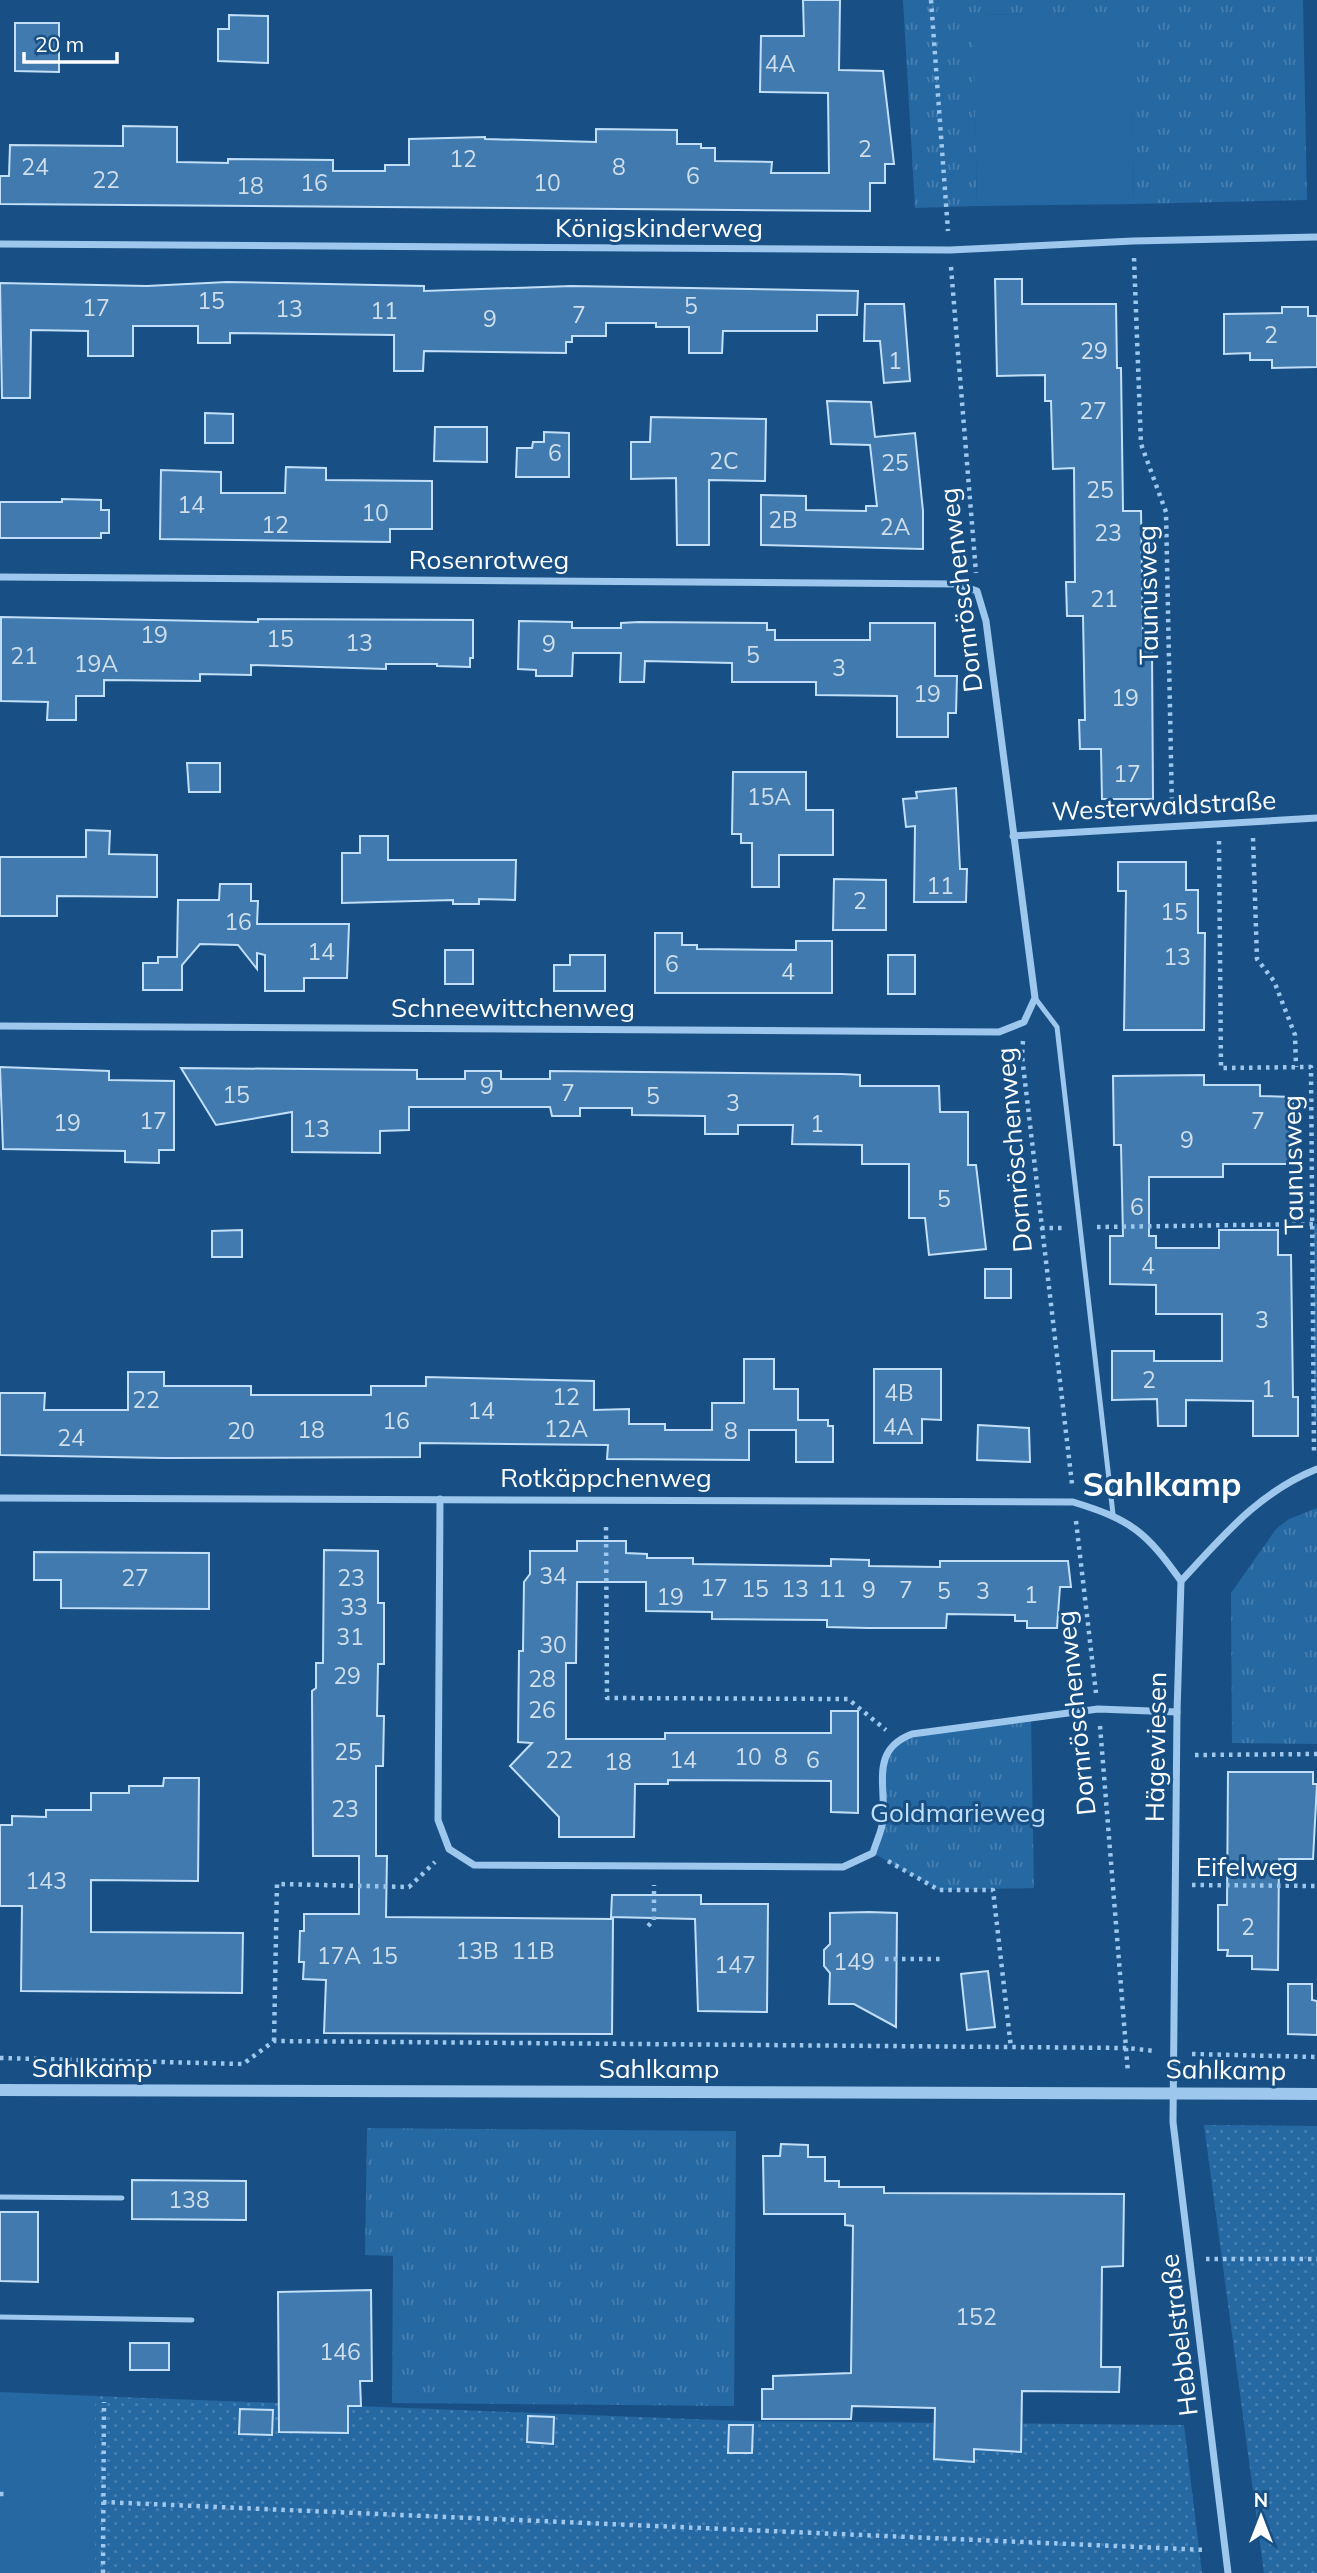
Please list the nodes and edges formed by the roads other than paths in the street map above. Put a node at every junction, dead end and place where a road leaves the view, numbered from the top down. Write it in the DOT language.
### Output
graph roads {
  1 [pos="1317,237"];
  2 [pos="0,244"];
  3 [pos="0,577"];
  4 [pos="977,591"];
  5 [pos="1317,818"];
  6 [pos="1013,836"];
  7 [pos="1035,998"];
  8 [pos="1024,1022"];
  9 [pos="0,1026"];
  10 [pos="1316,1469"];
  11 [pos="0,1498"];
  12 [pos="440,1499"];
  13 [pos="1112,1514"];
  14 [pos="1181,1581"];
  15 [pos="1177,1712"];
  16 [pos="0,2090"];
  17 [pos="1174,2092"];
  18 [pos="1317,2094"];
  19 [pos="0,2197"];
  20 [pos="122,2198"];
  21 [pos="0,2317"];
  22 [pos="192,2320"];
  23 [pos="1228,2573"];
  1 -- 2 [label="street, Königskinderweg"];
  3 -- 4 [label="street, Rosenrotweg"];
  4 -- 6 [label="street, Dornröschenweg"];
  5 -- 6 [label="street, Westerwaldstraße"];
  6 -- 7 [label="street, Dornröschenweg"];
  7 -- 8 [label="street, Dornröschenweg"];
  7 -- 13 [label="lane"];
  8 -- 9 [label="street, Schneewittchenweg"];
  10 -- 14 [label="street"];
  11 -- 12 [label="street, Rotkäppchenweg"];
  12 -- 13 [label="street, Rotkäppchenweg"];
  12 -- 15 [label="street"];
  13 -- 14 [label="street, Rotkäppchenweg"];
  14 -- 15 [label="street, Hägewiesen"];
  15 -- 17 [label="street, Hägewiesen"];
  16 -- 17 [label="street, Sahlkamp"];
  17 -- 18 [label="street, Sahlkamp"];
  17 -- 23 [label="street, Hebbelstraße"];
  19 -- 20 [label="lane"];
  21 -- 22 [label="lane"];
}
